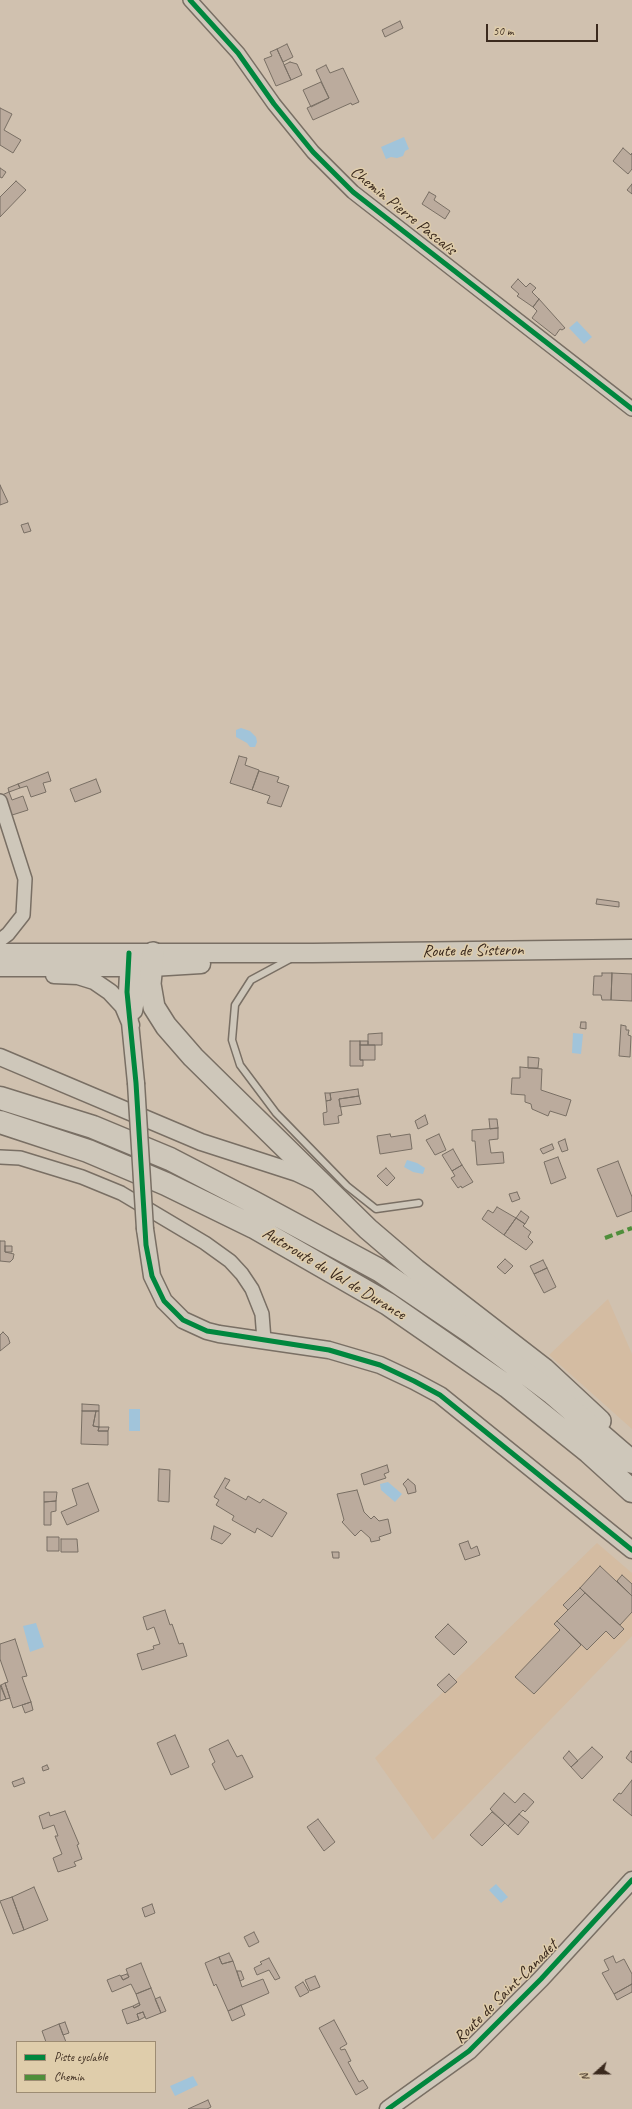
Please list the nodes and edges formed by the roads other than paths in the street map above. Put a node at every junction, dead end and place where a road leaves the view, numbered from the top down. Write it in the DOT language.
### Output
graph roads {
  1 [pos="190,0"];
  2 [pos="632,409"];
  3 [pos="0,801"];
  4 [pos="0,940"];
  5 [pos="632,949"];
  6 [pos="0,953"];
  7 [pos="305,954"];
  8 [pos="141,960"];
  9 [pos="0,967"];
  10 [pos="0,975"];
  11 [pos="131,1025"];
  12 [pos="0,1057"];
  13 [pos="0,1098"];
  14 [pos="0,1122"];
  15 [pos="0,1157"];
  16 [pos="324,1187"];
  17 [pos="419,1203"];
  18 [pos="264,1340"];
  19 [pos="632,1451"];
  20 [pos="632,1462"];
  21 [pos="632,1491"];
  22 [pos="632,1550"];
  23 [pos="632,1880"];
  24 [pos="388,2109"];
  1 -- 2 [label="street, Chemin Pierre Pascalis"];
  3 -- 4 [label="street"];
  5 -- 7 [label="main road, Route de Sisteron"];
  6 -- 8 [label="main road, Route de Sisteron"];
  7 -- 8 [label="main road, Route de Sisteron"];
  7 -- 17 [label="lane"];
  8 -- 9 [label="main road, Route de Sisteron"];
  8 -- 11 [label="street"];
  8 -- 16 [label="highway"];
  10 -- 11 [label="street"];
  11 -- 18 [label="street, bridge"];
  12 -- 16 [label="street"];
  13 -- 20 [label="highway, Autoroute du Val de Durance"];
  14 -- 21 [label="highway, Autoroute du Val de Durance"];
  15 -- 18 [label="street"];
  16 -- 19 [label="highway"];
  18 -- 22 [label="street"];
  23 -- 24 [label="street, Route de Saint-Canadet"];
}
